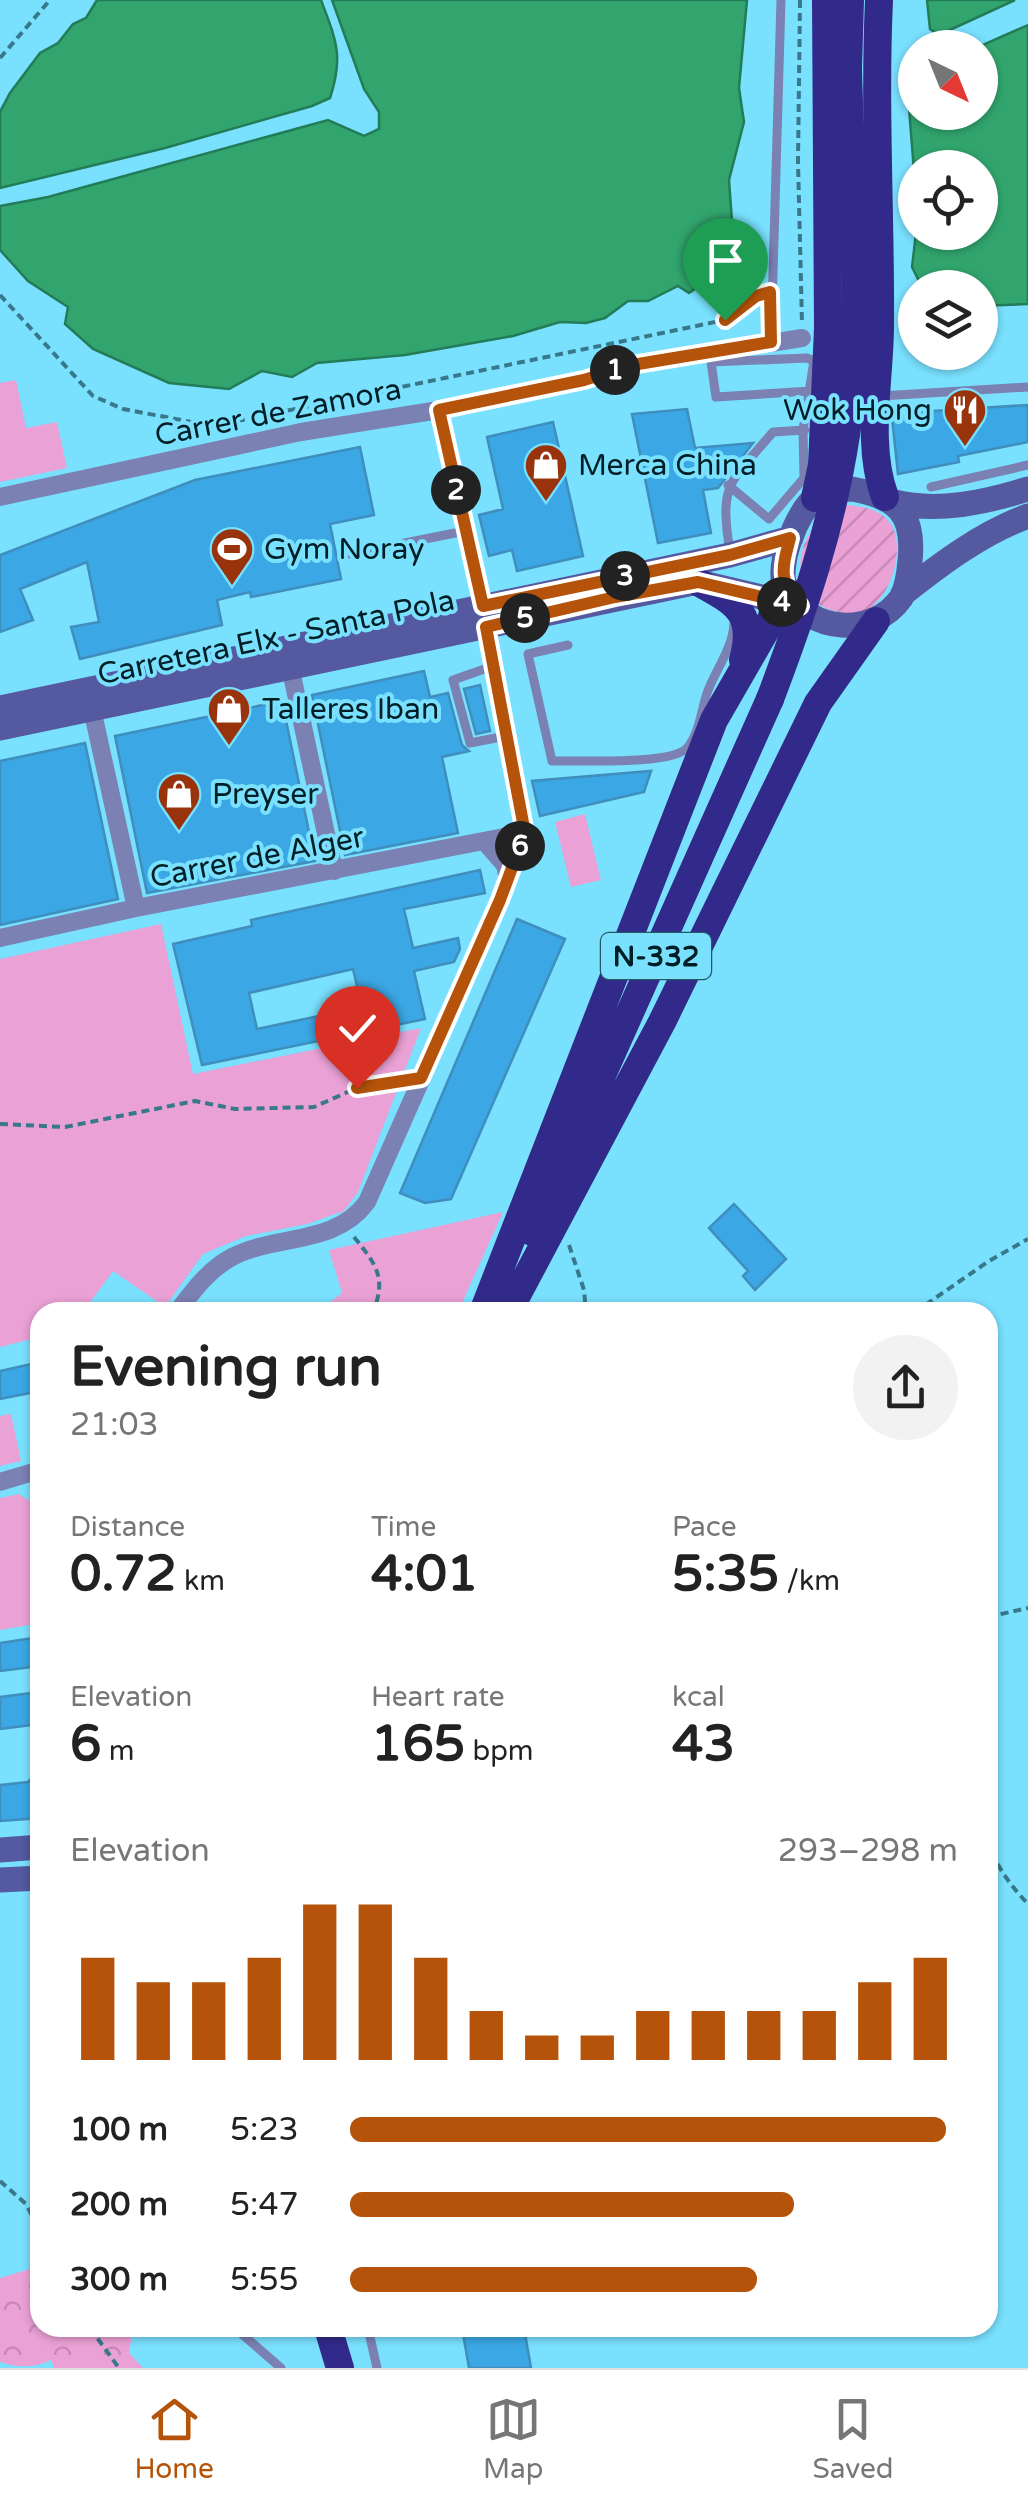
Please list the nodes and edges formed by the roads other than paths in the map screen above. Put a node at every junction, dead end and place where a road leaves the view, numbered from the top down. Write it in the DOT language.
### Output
graph roads {
  1 [pos="781,0"];
  2 [pos="826,0"];
  3 [pos="850,0"];
  4 [pos="879,0"];
  5 [pos="802,338"];
  6 [pos="771,342"];
  7 [pos="817,376"];
  8 [pos="1028,388"];
  9 [pos="878,396"];
  10 [pos="439,410"];
  11 [pos="877,428"];
  12 [pos="813,432"];
  13 [pos="1028,465"];
  14 [pos="728,485"];
  15 [pos="932,488"];
  16 [pos="1028,489"];
  17 [pos="0,498"];
  18 [pos="815,498"];
  19 [pos="889,500"];
  20 [pos="1028,516"];
  21 [pos="465,531"];
  22 [pos="790,538"];
  23 [pos="350,554"];
  24 [pos="730,555"];
  25 [pos="698,582"];
  26 [pos="904,593"];
  27 [pos="789,599"];
  28 [pos="741,611"];
  29 [pos="485,616"];
  30 [pos="876,620"];
  31 [pos="568,645"];
  32 [pos="290,666"];
  33 [pos="494,666"];
  34 [pos="740,670"];
  35 [pos="0,708"];
  36 [pos="92,709"];
  37 [pos="0,728"];
  38 [pos="506,736"];
  39 [pos="525,833"];
  40 [pos="484,841"];
  41 [pos="334,870"];
  42 [pos="508,880"];
  43 [pos="136,908"];
  44 [pos="0,938"];
  45 [pos="550,1215"];
  46 [pos="186,1302"];
  47 [pos="486,1302"];
  48 [pos="497,1302"];
  49 [pos="510,1302"];
  50 [pos="30,1473"];
  51 [pos="0,1482"];
  52 [pos="30,1848"];
  53 [pos="0,1850"];
  54 [pos="30,1878"];
  55 [pos="0,1880"];
  56 [pos="245,2337"];
  57 [pos="332,2337"];
  58 [pos="370,2337"];
  59 [pos="339,2365"];
  60 [pos="281,2368"];
  61 [pos="377,2368"];
  1 -- 6 [label="lane"];
  2 -- 7 [label="highway"];
  3 -- 45 [label="highway, N-332, bridge"];
  4 -- 9 [label="highway"];
  5 -- 6 [label="street, Carrer de Zamora"];
  6 -- 10 [label="street, Carrer de Zamora"];
  7 -- 7 [label="lane"];
  7 -- 12 [label="highway"];
  8 -- 9 [label="lane"];
  9 -- 11 [label="highway"];
  10 -- 17 [label="street, Carrer de Zamora"];
  10 -- 21 [label="lane"];
  11 -- 12 [label="highway"];
  11 -- 19 [label="highway"];
  12 -- 14 [label="lane"];
  12 -- 14 [label="lane"];
  12 -- 18 [label="highway"];
  13 -- 15 [label="lane"];
  14 -- 24 [label="lane"];
  16 -- 19 [label="main road"];
  18 -- 19 [label="main road"];
  18 -- 22 [label="main road"];
  19 -- 26 [label="main road"];
  20 -- 26 [label="main road"];
  21 -- 23 [label="lane"];
  21 -- 29 [label="lane"];
  22 -- 24 [label="main road, Carretera Elx - Santa Pola"];
  22 -- 27 [label="main road"];
  24 -- 29 [label="main road, Carretera Elx - Santa Pola"];
  25 -- 27 [label="main road, Carretera Elx - Santa Pola"];
  25 -- 28 [label="highway"];
  25 -- 29 [label="main road, Carretera Elx - Santa Pola"];
  26 -- 30 [label="main road"];
  27 -- 30 [label="main road"];
  27 -- 34 [label="highway"];
  28 -- 31 [label="lane"];
  28 -- 34 [label="highway"];
  29 -- 32 [label="main road, Carretera Elx - Santa Pola"];
  29 -- 33 [label="street"];
  29 -- 35 [label="main road, Carretera Elx - Santa Pola"];
  30 -- 45 [label="highway"];
  32 -- 36 [label="main road, Carretera Elx - Santa Pola"];
  32 -- 41 [label="street"];
  33 -- 38 [label="street"];
  33 -- 38 [label="lane"];
  34 -- 47 [label="highway"];
  36 -- 37 [label="main road, Carretera Elx - Santa Pola"];
  36 -- 43 [label="street"];
  38 -- 39 [label="street"];
  39 -- 40 [label="street, Carrer de Alger"];
  39 -- 42 [label="street"];
  40 -- 41 [label="street, Carrer de Alger"];
  40 -- 42 [label="street"];
  41 -- 43 [label="street, Carrer de Alger"];
  42 -- 46 [label="street"];
  43 -- 44 [label="street, Carrer de Alger"];
  45 -- 48 [label="highway, N-332"];
  45 -- 49 [label="highway, N-332"];
  50 -- 51 [label="street"];
  52 -- 53 [label="main road"];
  54 -- 55 [label="main road"];
  56 -- 60 [label="lane"];
  57 -- 59 [label="highway"];
  58 -- 61 [label="lane"];
}
